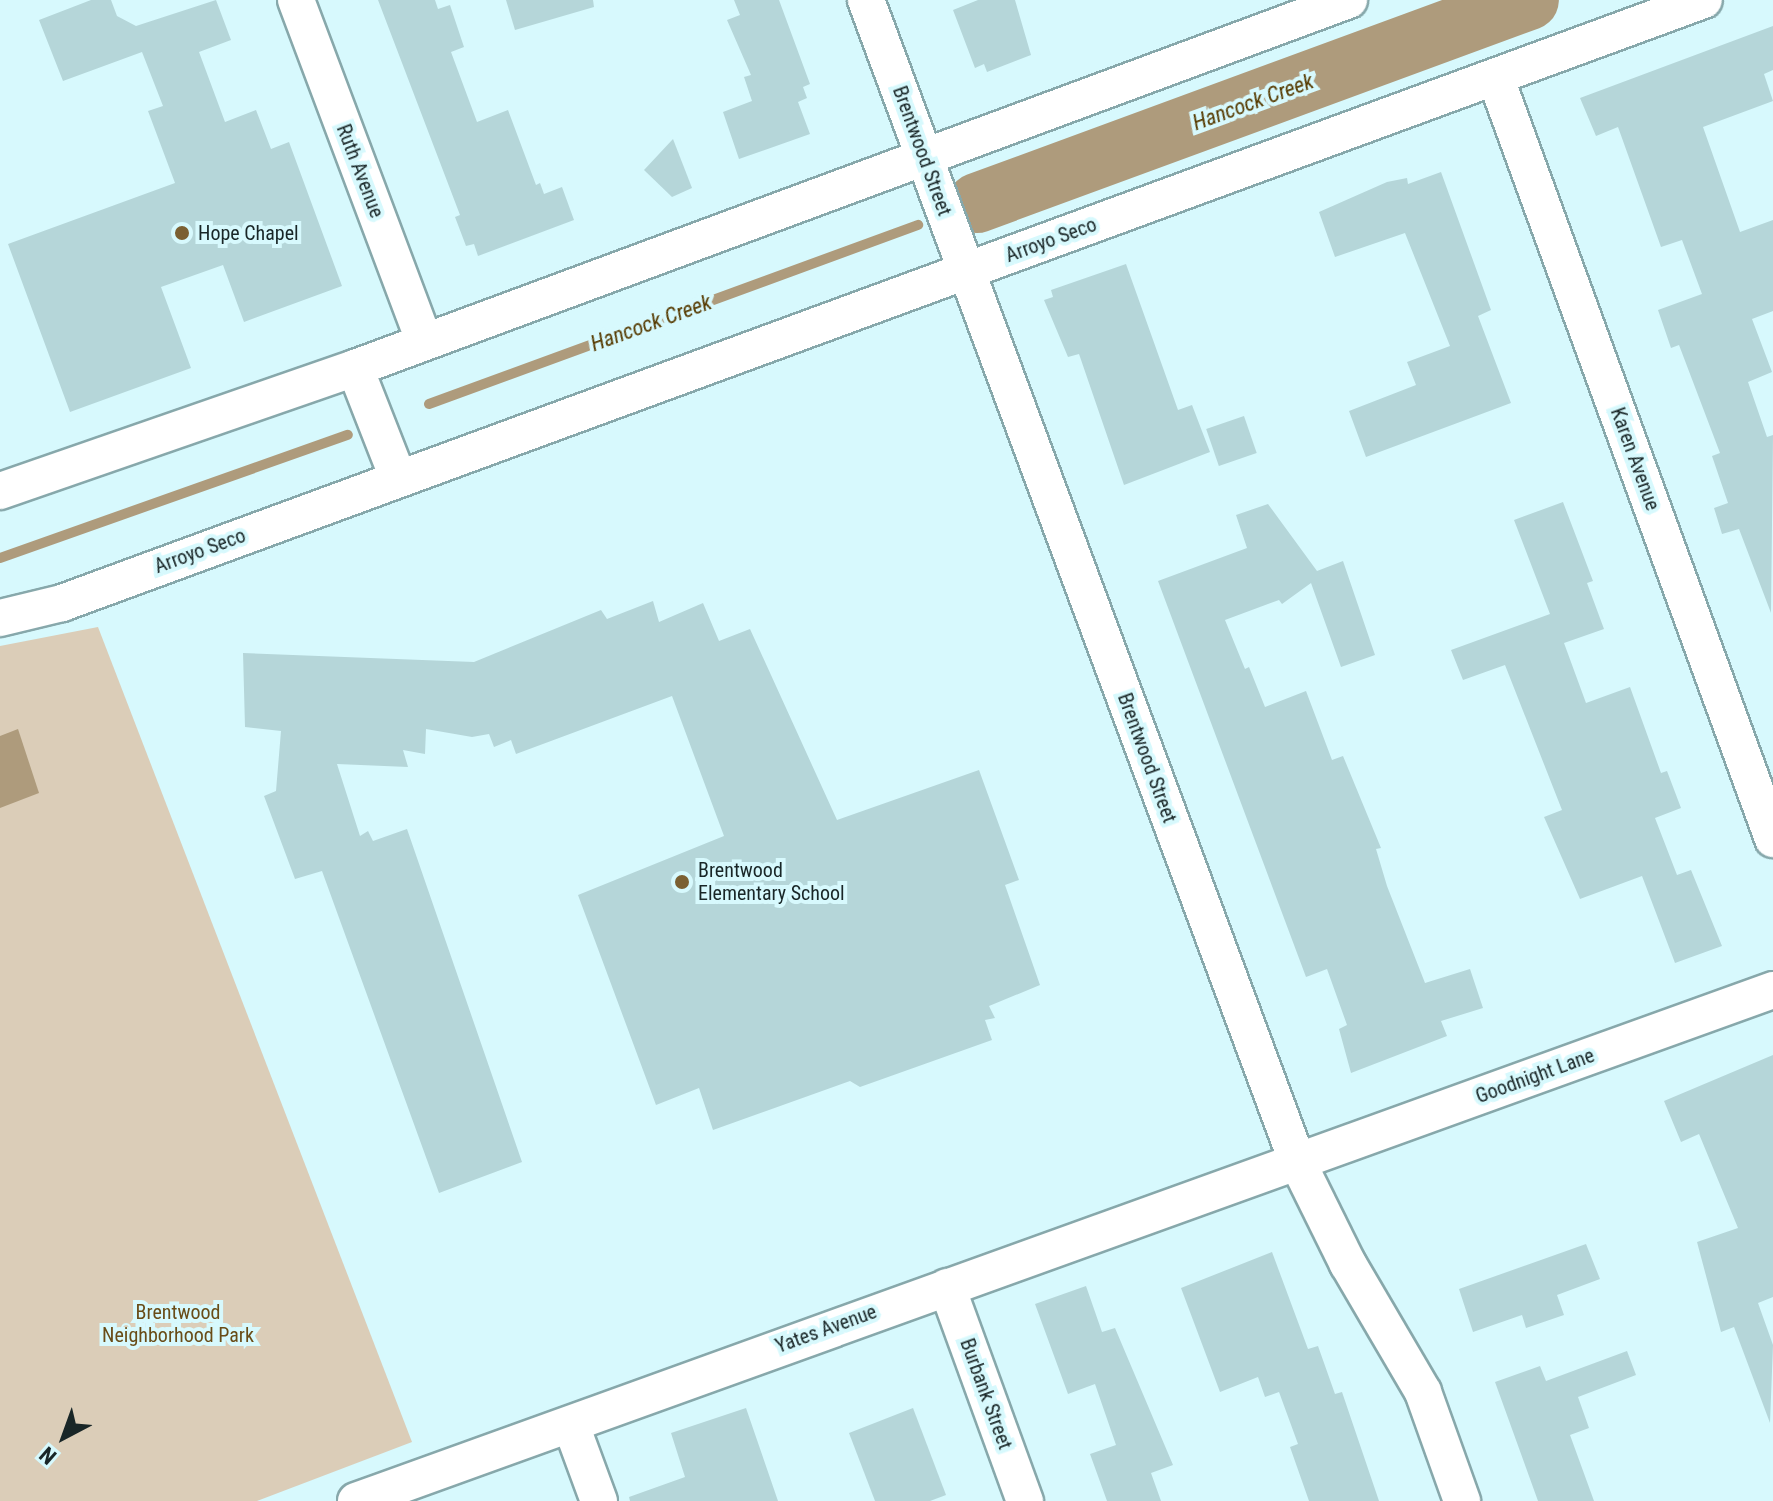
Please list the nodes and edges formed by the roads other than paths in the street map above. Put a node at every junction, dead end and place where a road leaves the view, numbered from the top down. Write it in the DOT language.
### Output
graph roads {
  1 [pos="296,0"];
  2 [pos="866,0"];
  3 [pos="1349,0"];
  4 [pos="1704,0"];
  5 [pos="1496,79"];
  6 [pos="925,156"];
  7 [pos="966,271"];
  8 [pos="424,341"];
  9 [pos="355,368"];
  10 [pos="398,478"];
  11 [pos="0,491"];
  12 [pos="0,618"];
  13 [pos="1773,839"];
  14 [pos="1773,990"];
  15 [pos="1297,1161"];
  16 [pos="947,1287"];
  17 [pos="571,1425"];
  18 [pos="356,1501"];
  19 [pos="599,1501"];
  20 [pos="1025,1501"];
  21 [pos="1462,1501"];
  1 -- 8 [label="street, Ruth Avenue"];
  2 -- 6 [label="street, Brentwood Street"];
  3 -- 6 [label="street"];
  4 -- 5 [label="street, Arroyo Seco"];
  5 -- 7 [label="street, Arroyo Seco"];
  5 -- 13 [label="street, Karen Avenue"];
  6 -- 7 [label="street, Brentwood Street"];
  6 -- 8 [label="street"];
  7 -- 10 [label="street, Arroyo Seco"];
  7 -- 15 [label="street, Brentwood Street"];
  8 -- 9 [label="street"];
  9 -- 10 [label="street"];
  9 -- 11 [label="street"];
  10 -- 12 [label="street, Arroyo Seco"];
  14 -- 15 [label="street, Goodnight Lane"];
  15 -- 16 [label="street, Yates Avenue"];
  15 -- 21 [label="street, Brentwood Street"];
  16 -- 17 [label="street, Yates Avenue"];
  16 -- 20 [label="street, Burbank Street"];
  17 -- 18 [label="street, Yates Avenue"];
  17 -- 19 [label="street"];
}
